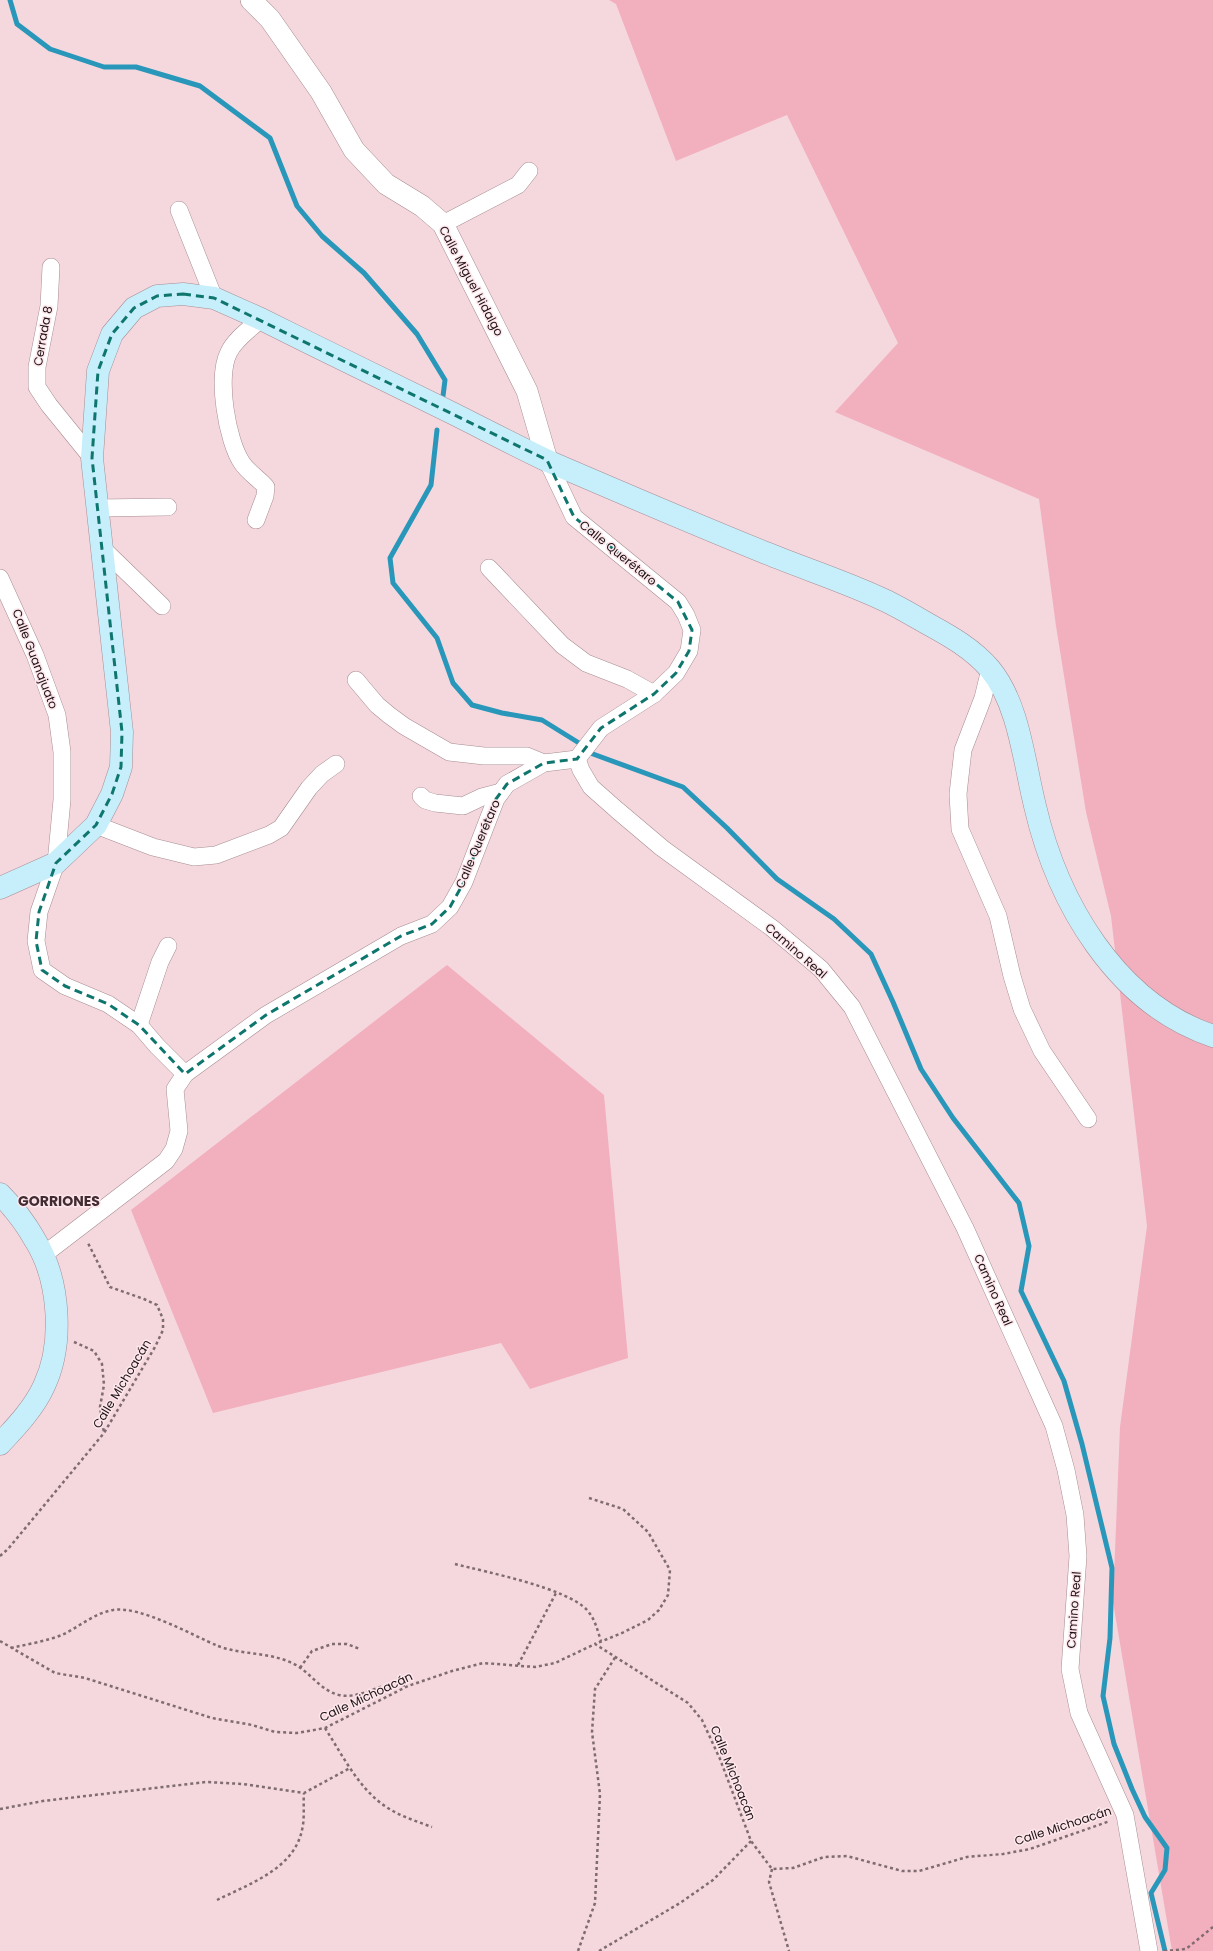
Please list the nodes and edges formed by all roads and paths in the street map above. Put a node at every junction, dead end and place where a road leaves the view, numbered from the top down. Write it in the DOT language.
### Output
graph roads {
  1 [pos="251,0"];
  2 [pos="529,171"];
  3 [pos="179,210"];
  4 [pos="443,224"];
  5 [pos="51,267"];
  6 [pos="214,298"];
  7 [pos="261,319"];
  8 [pos="92,458"];
  9 [pos="547,460"];
  10 [pos="168,507"];
  11 [pos="97,508"];
  12 [pos="256,520"];
  13 [pos="103,548"];
  14 [pos="489,568"];
  15 [pos="0,578"];
  16 [pos="162,606"];
  17 [pos="990,669"];
  18 [pos="356,680"];
  19 [pos="654,694"];
  20 [pos="577,759"];
  21 [pos="336,764"];
  22 [pos="544,764"];
  23 [pos="501,792"];
  24 [pos="421,796"];
  25 [pos="96,826"];
  26 [pos="56,863"];
  27 [pos="0,888"];
  28 [pos="168,946"];
  29 [pos="139,1025"];
  30 [pos="1213,1036"];
  31 [pos="185,1074"];
  32 [pos="1088,1119"];
  33 [pos="0,1194"];
  34 [pos="80,1226"];
  35 [pos="42,1256"];
  36 [pos="56,1335"];
  37 [pos="104,1433"];
  38 [pos="0,1444"];
  39 [pos="589,1498"];
  40 [pos="0,1556"];
  41 [pos="455,1564"];
  42 [pos="556,1593"];
  43 [pos="601,1640"];
  44 [pos="0,1641"];
  45 [pos="595,1644"];
  46 [pos="11,1648"];
  47 [pos="360,1649"];
  48 [pos="616,1656"];
  49 [pos="518,1665"];
  50 [pos="300,1668"];
  51 [pos="408,1686"];
  52 [pos="325,1728"];
  53 [pos="350,1768"];
  54 [pos="304,1793"];
  55 [pos="0,1809"];
  56 [pos="1125,1815"];
  57 [pos="432,1827"];
  58 [pos="751,1841"];
  59 [pos="772,1869"];
  60 [pos="217,1900"];
  61 [pos="1213,1927"];
  62 [pos="578,1951"];
  63 [pos="599,1951"];
  64 [pos="789,1951"];
  65 [pos="1149,1951"];
  66 [pos="1163,1951"];
  1 -- 4 [label="street, Calle Miguel Hidalgo"];
  2 -- 4 [label="street"];
  3 -- 6 [label="street"];
  4 -- 9 [label="street, Calle Miguel Hidalgo"];
  5 -- 8 [label="street, Cerrada 8"];
  6 -- 7 [label="main road"];
  6 -- 8 [label="main road"];
  7 -- 9 [label="main road"];
  7 -- 12 [label="street"];
  8 -- 11 [label="main road"];
  9 -- 17 [label="main road"];
  9 -- 19 [label="street, Calle Querétaro"];
  10 -- 11 [label="street"];
  11 -- 13 [label="main road"];
  13 -- 16 [label="street"];
  13 -- 25 [label="main road"];
  14 -- 19 [label="street"];
  15 -- 26 [label="street, Calle Guanajuato"];
  17 -- 30 [label="main road"];
  17 -- 32 [label="street"];
  18 -- 22 [label="street"];
  19 -- 20 [label="street, Calle Querétaro"];
  20 -- 22 [label="street, Calle Querétaro"];
  20 -- 56 [label="street, Camino Real"];
  21 -- 25 [label="street"];
  22 -- 23 [label="street, Calle Querétaro"];
  23 -- 24 [label="street"];
  23 -- 31 [label="street, Calle Querétaro"];
  25 -- 26 [label="main road"];
  26 -- 27 [label="main road"];
  26 -- 29 [label="street"];
  28 -- 29 [label="street"];
  29 -- 31 [label="street"];
  31 -- 34 [label="street, Calle Querétaro"];
  33 -- 35 [label="main road"];
  34 -- 35 [label="street, Calle Querétaro"];
  34 -- 37 [label="path, Calle Michoacán"];
  35 -- 36 [label="main road"];
  36 -- 37 [label="path"];
  36 -- 38 [label="main road"];
  37 -- 40 [label="path, Calle Michoacán"];
  39 -- 43 [label="path"];
  41 -- 42 [label="path"];
  42 -- 43 [label="path"];
  42 -- 49 [label="path"];
  43 -- 45 [label="path"];
  44 -- 46 [label="path, Calle Michoacán"];
  45 -- 48 [label="path, Calle Michoacán"];
  45 -- 49 [label="path, Calle Michoacán"];
  46 -- 50 [label="path"];
  46 -- 52 [label="path, Calle Michoacán"];
  47 -- 50 [label="path"];
  48 -- 58 [label="path, Calle Michoacán"];
  48 -- 62 [label="path"];
  49 -- 51 [label="path, Calle Michoacán"];
  50 -- 51 [label="path"];
  51 -- 52 [label="path, Calle Michoacán"];
  52 -- 53 [label="path"];
  53 -- 54 [label="path"];
  53 -- 57 [label="path"];
  54 -- 55 [label="path"];
  54 -- 60 [label="path"];
  56 -- 59 [label="path, Calle Michoacán"];
  56 -- 65 [label="street, Camino Real"];
  58 -- 59 [label="path, Calle Michoacán"];
  58 -- 63 [label="path"];
  59 -- 64 [label="path"];
  61 -- 66 [label="path"];
}
